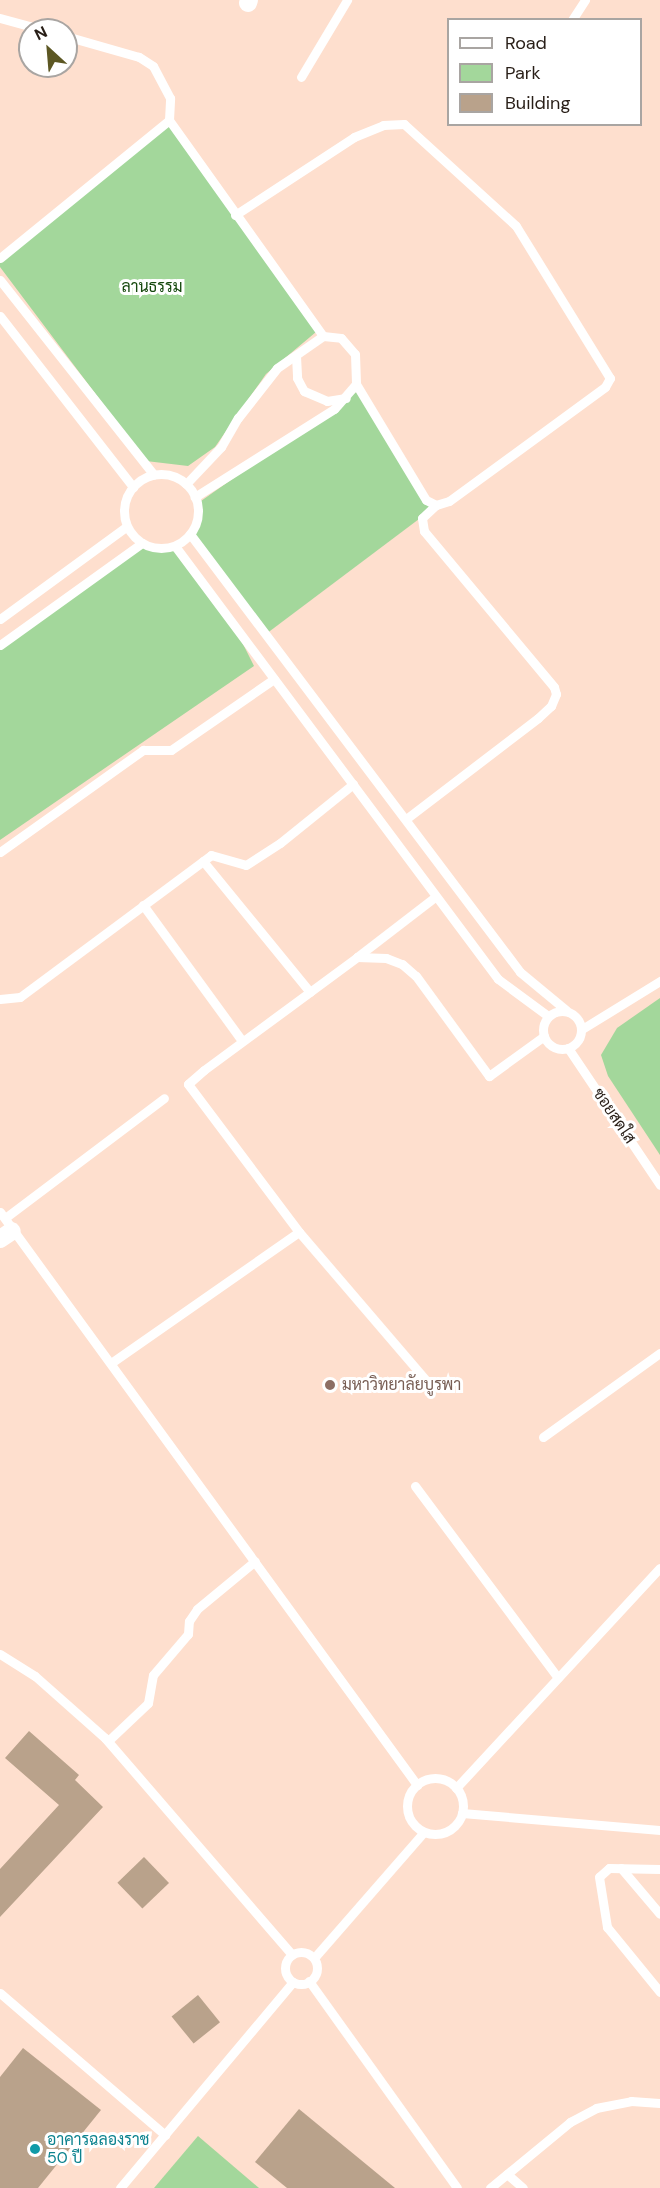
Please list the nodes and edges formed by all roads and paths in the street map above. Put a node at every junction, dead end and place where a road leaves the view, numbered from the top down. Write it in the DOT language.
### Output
graph roads {
  1 [pos="347,0"];
  2 [pos="585,0"];
  3 [pos="0,18"];
  4 [pos="573,18"];
  5 [pos="18,23"];
  6 [pos="78,39"];
  7 [pos="301,77"];
  8 [pos="169,120"];
  9 [pos="235,216"];
  10 [pos="0,258"];
  11 [pos="0,280"];
  12 [pos="0,316"];
  13 [pos="323,336"];
  14 [pos="296,356"];
  15 [pos="356,384"];
  16 [pos="346,398"];
  17 [pos="154,475"];
  18 [pos="186,484"];
  19 [pos="133,487"];
  20 [pos="195,497"];
  21 [pos="436,505"];
  22 [pos="127,526"];
  23 [pos="190,534"];
  24 [pos="142,543"];
  25 [pos="175,546"];
  26 [pos="0,619"];
  27 [pos="0,645"];
  28 [pos="274,679"];
  29 [pos="352,784"];
  30 [pos="405,819"];
  31 [pos="0,852"];
  32 [pos="203,861"];
  33 [pos="435,897"];
  34 [pos="143,905"];
  35 [pos="357,957"];
  36 [pos="660,981"];
  37 [pos="310,992"];
  38 [pos="0,999"];
  39 [pos="566,1010"];
  40 [pos="548,1016"];
  41 [pos="582,1029"];
  42 [pos="544,1036"];
  43 [pos="242,1041"];
  44 [pos="568,1048"];
  45 [pos="164,1098"];
  46 [pos="660,1185"];
  47 [pos="4,1225"];
  48 [pos="300,1232"];
  49 [pos="660,1353"];
  50 [pos="111,1364"];
  51 [pos="426,1380"];
  52 [pos="543,1437"];
  53 [pos="415,1486"];
  54 [pos="255,1561"];
  55 [pos="660,1568"];
  56 [pos="0,1654"];
  57 [pos="558,1678"];
  58 [pos="108,1741"];
  59 [pos="417,1785"];
  60 [pos="456,1788"];
  61 [pos="462,1814"];
  62 [pos="660,1830"];
  63 [pos="424,1832"];
  64 [pos="621,1868"];
  65 [pos="660,1869"];
  66 [pos="660,1914"];
  67 [pos="292,1954"];
  68 [pos="314,1958"];
  69 [pos="309,1981"];
  70 [pos="293,1982"];
  71 [pos="0,1992"];
  72 [pos="660,1992"];
  73 [pos="660,2103"];
  74 [pos="165,2135"];
  75 [pos="507,2174"];
  76 [pos="120,2188"];
  77 [pos="457,2188"];
  78 [pos="490,2188"];
  79 [pos="523,2188"];
  1 -- 7 [label="lane"];
  2 -- 4 [label="lane"];
  3 -- 5 [label="lane"];
  6 -- 8 [label="lane"];
  8 -- 9 [label="lane"];
  8 -- 10 [label="lane"];
  9 -- 13 [label="lane"];
  9 -- 21 [label="lane"];
  11 -- 17 [label="lane"];
  12 -- 19 [label="lane"];
  13 -- 14 [label="lane"];
  13 -- 15 [label="lane"];
  14 -- 16 [label="lane"];
  14 -- 18 [label="lane"];
  15 -- 16 [label="lane"];
  15 -- 21 [label="lane"];
  16 -- 20 [label="lane"];
  17 -- 18 [label="lane"];
  17 -- 19 [label="lane"];
  18 -- 20 [label="lane"];
  19 -- 22 [label="lane"];
  20 -- 23 [label="lane"];
  21 -- 30 [label="lane"];
  22 -- 24 [label="lane"];
  22 -- 26 [label="lane"];
  23 -- 25 [label="lane"];
  23 -- 30 [label="lane"];
  24 -- 25 [label="lane"];
  24 -- 27 [label="lane"];
  25 -- 28 [label="lane"];
  28 -- 29 [label="lane"];
  28 -- 31 [label="lane"];
  29 -- 32 [label="lane"];
  29 -- 33 [label="lane"];
  30 -- 39 [label="lane"];
  32 -- 34 [label="lane"];
  32 -- 37 [label="lane"];
  33 -- 35 [label="lane"];
  33 -- 40 [label="lane"];
  34 -- 38 [label="lane"];
  34 -- 43 [label="lane"];
  35 -- 37 [label="lane"];
  35 -- 42 [label="lane"];
  36 -- 41 [label="lane"];
  37 -- 43 [label="lane"];
  39 -- 40 [label="lane"];
  39 -- 41 [label="lane"];
  40 -- 42 [label="lane"];
  41 -- 44 [label="lane"];
  42 -- 44 [label="lane, ซอยสดใส"];
  43 -- 48 [label="lane"];
  44 -- 46 [label="lane, ซอยสดใส"];
  45 -- 47 [label="lane"];
  47 -- 50 [label="lane"];
  48 -- 50 [label="lane"];
  48 -- 51 [label="lane"];
  49 -- 52 [label="lane"];
  50 -- 54 [label="lane"];
  53 -- 57 [label="lane"];
  54 -- 58 [label="lane"];
  54 -- 59 [label="lane"];
  55 -- 57 [label="lane"];
  56 -- 58 [label="lane"];
  57 -- 60 [label="lane"];
  58 -- 67 [label="lane"];
  59 -- 60 [label="lane"];
  59 -- 63 [label="lane"];
  60 -- 61 [label="lane"];
  61 -- 62 [label="lane"];
  61 -- 63 [label="lane"];
  63 -- 68 [label="lane"];
  64 -- 65 [label="lane"];
  64 -- 66 [label="lane"];
  64 -- 72 [label="lane"];
  67 -- 68 [label="lane"];
  67 -- 70 [label="lane"];
  68 -- 69 [label="lane"];
  69 -- 70 [label="lane"];
  69 -- 77 [label="lane"];
  70 -- 74 [label="lane"];
  71 -- 74 [label="lane"];
  73 -- 75 [label="lane"];
  74 -- 76 [label="lane"];
  75 -- 78 [label="lane"];
  75 -- 79 [label="lane"];
}
